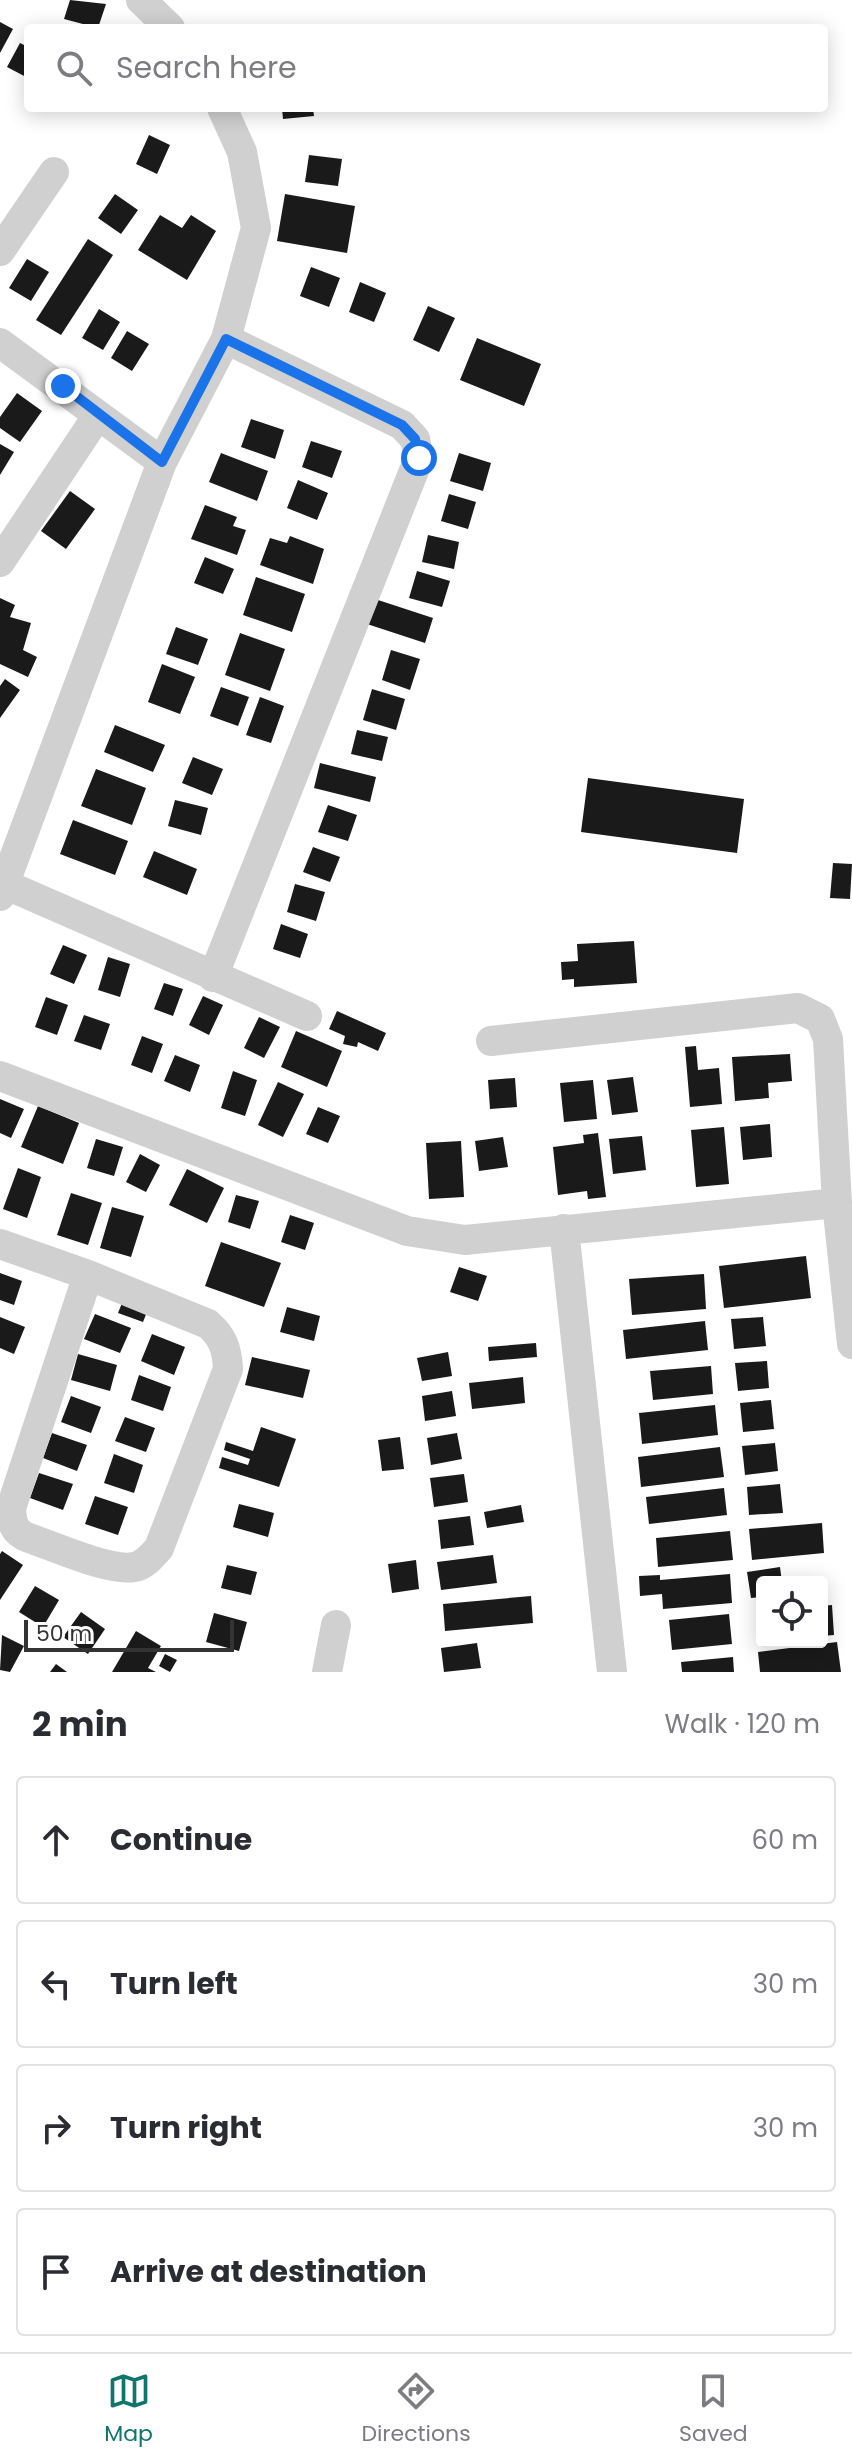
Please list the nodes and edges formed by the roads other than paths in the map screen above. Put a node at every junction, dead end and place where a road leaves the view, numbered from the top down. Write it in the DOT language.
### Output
graph roads {
  1 [pos="141,0"];
  2 [pos="166,24"];
  3 [pos="224,112"];
  4 [pos="54,172"];
  5 [pos="0,251"];
  6 [pos="226,339"];
  7 [pos="0,343"];
  8 [pos="98,415"];
  9 [pos="162,462"];
  10 [pos="0,562"];
  11 [pos="2,890"];
  12 [pos="213,977"];
  13 [pos="307,1016"];
  14 [pos="491,1041"];
  15 [pos="0,1076"];
  16 [pos="837,1203"];
  17 [pos="564,1229"];
  18 [pos="0,1244"];
  19 [pos="88,1275"];
  20 [pos="852,1344"];
  21 [pos="336,1625"];
  22 [pos="327,1672"];
  23 [pos="612,1672"];
  1 -- 2 [label="street"];
  3 -- 6 [label="street"];
  4 -- 5 [label="street"];
  6 -- 9 [label="street"];
  6 -- 12 [label="street"];
  7 -- 8 [label="street"];
  8 -- 9 [label="street"];
  8 -- 10 [label="street"];
  9 -- 11 [label="street"];
  11 -- 12 [label="street"];
  12 -- 13 [label="street"];
  14 -- 16 [label="street"];
  15 -- 17 [label="street"];
  16 -- 17 [label="street"];
  16 -- 20 [label="street"];
  17 -- 23 [label="street"];
  18 -- 19 [label="street"];
  19 -- 19 [label="street"];
  21 -- 22 [label="street"];
}
